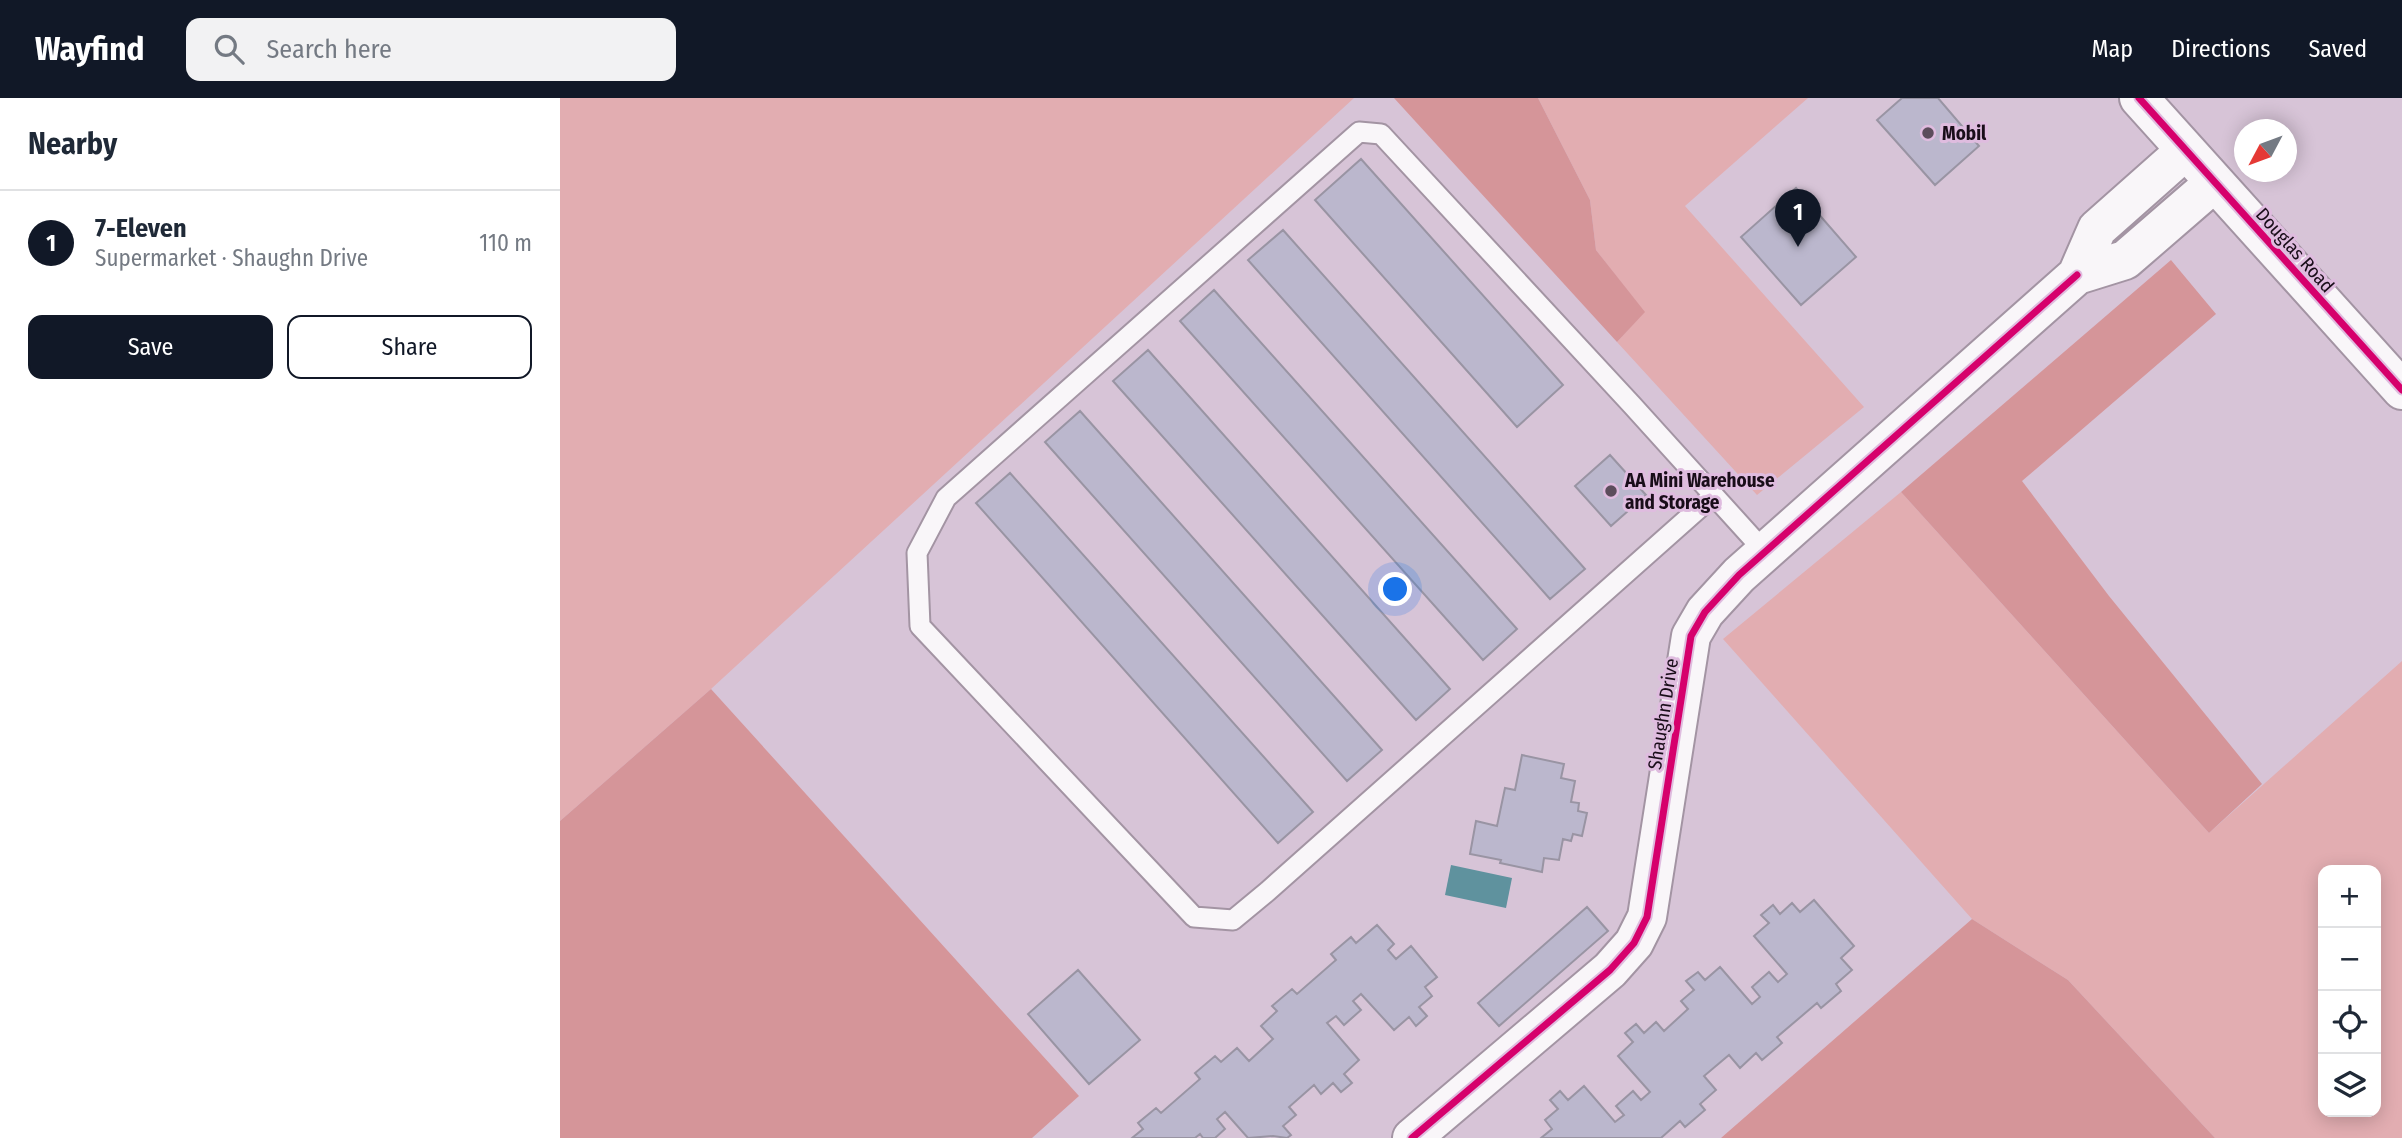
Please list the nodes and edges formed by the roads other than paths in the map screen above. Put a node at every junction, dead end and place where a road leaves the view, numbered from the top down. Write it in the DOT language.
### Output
graph roads {
  1 [pos="2138,98"];
  2 [pos="2185,151"];
  3 [pos="2214,183"];
  4 [pos="2077,275"];
  5 [pos="2402,390"];
  6 [pos="1714,495"];
  7 [pos="1765,552"];
  8 [pos="1412,1138"];
  1 -- 2 [label="street, Douglas Road"];
  2 -- 3 [label="street, Douglas Road"];
  2 -- 4 [label="street, Shaughn Drive"];
  3 -- 4 [label="street, Shaughn Drive"];
  3 -- 5 [label="street, Douglas Road"];
  4 -- 7 [label="street, Shaughn Drive"];
  6 -- 6 [label="lane"];
  6 -- 7 [label="lane"];
  7 -- 8 [label="street, Shaughn Drive"];
}
